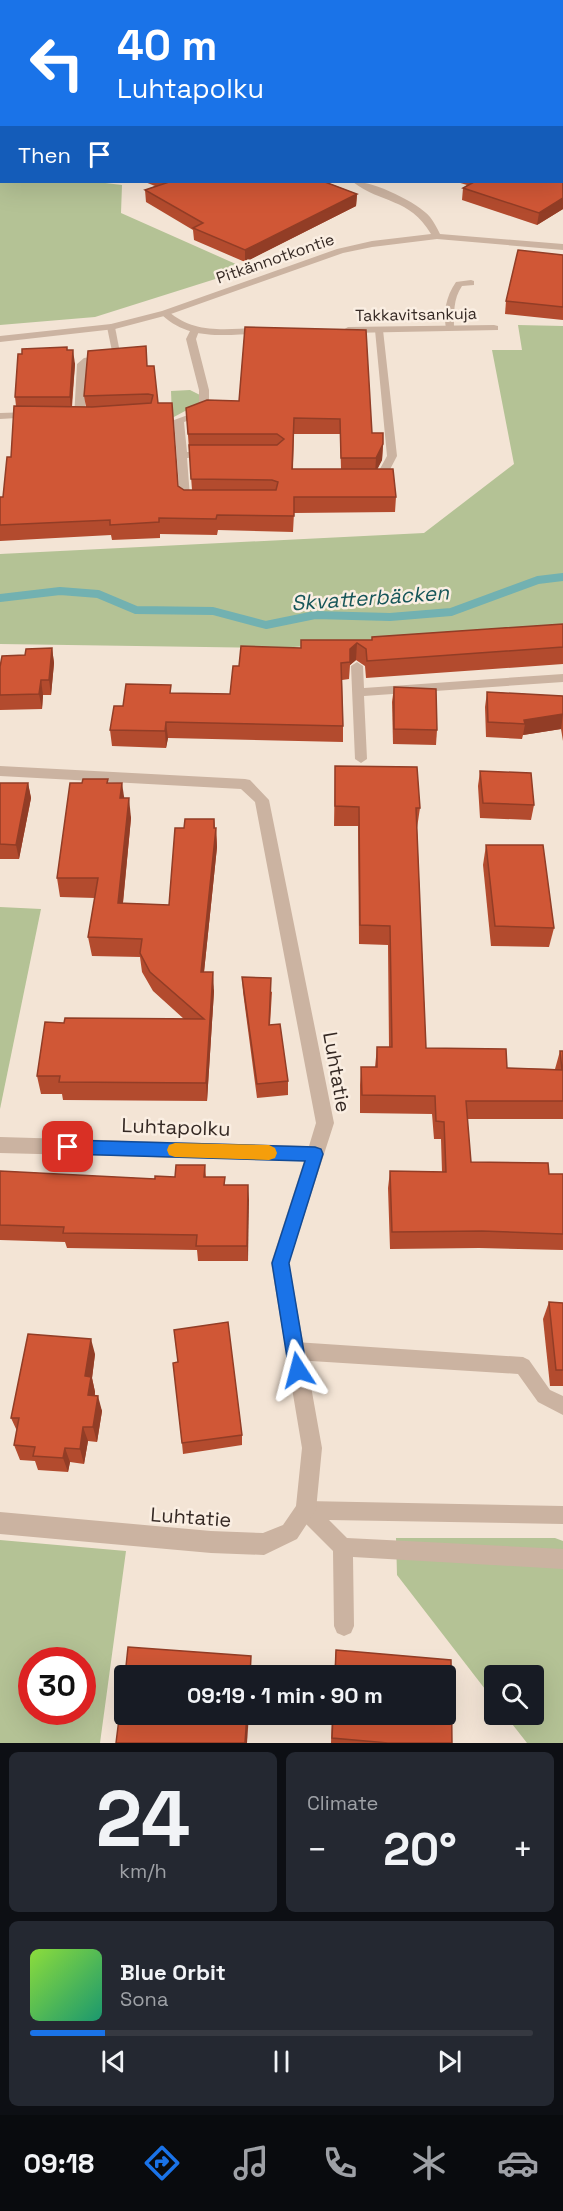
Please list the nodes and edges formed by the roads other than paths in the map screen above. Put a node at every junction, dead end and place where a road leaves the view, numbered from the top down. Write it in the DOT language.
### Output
graph roads {
  1 [pos="359,183"];
  2 [pos="436,236"];
  3 [pos="563,247"];
  4 [pos="471,283"];
  5 [pos="165,313"];
  6 [pos="111,327"];
  7 [pos="494,328"];
  8 [pos="450,329"];
  9 [pos="341,330"];
  10 [pos="379,330"];
  11 [pos="274,331"];
  12 [pos="194,332"];
  13 [pos="0,339"];
  14 [pos="43,415"];
  15 [pos="0,416"];
  16 [pos="61,416"];
  17 [pos="182,455"];
  18 [pos="217,455"];
  19 [pos="369,479"];
  20 [pos="207,500"];
  21 [pos="357,666"];
  22 [pos="563,678"];
  23 [pos="459,685"];
  24 [pos="358,692"];
  25 [pos="488,696"];
  26 [pos="361,759"];
  27 [pos="0,771"];
  28 [pos="0,1145"];
  29 [pos="315,1154"];
  30 [pos="295,1351"];
  31 [pos="563,1406"];
  32 [pos="306,1510"];
  33 [pos="563,1515"];
  34 [pos="0,1523"];
  35 [pos="343,1547"];
  36 [pos="563,1559"];
  37 [pos="344,1626"];
  1 -- 2 [label="street"];
  2 -- 3 [label="street, Pitkännotkontie"];
  2 -- 5 [label="street, Pitkännotkontie"];
  4 -- 8 [label="lane"];
  5 -- 6 [label="street, Pitkännotkontie"];
  5 -- 12 [label="street"];
  6 -- 13 [label="street, Pitkännotkontie"];
  6 -- 16 [label="lane"];
  7 -- 8 [label="street, Takkavitsankuja"];
  8 -- 10 [label="street, Takkavitsankuja"];
  9 -- 10 [label="street, Takkavitsankuja"];
  10 -- 19 [label="lane"];
  11 -- 12 [label="street"];
  12 -- 17 [label="lane"];
  14 -- 15 [label="lane"];
  17 -- 18 [label="lane"];
  17 -- 20 [label="lane"];
  21 -- 24 [label="lane"];
  22 -- 23 [label="lane"];
  23 -- 24 [label="lane"];
  23 -- 25 [label="lane"];
  24 -- 26 [label="lane"];
  27 -- 29 [label="street, Luhtatie"];
  28 -- 29 [label="street, Luhtapolku"];
  29 -- 30 [label="street, Luhtatie"];
  30 -- 31 [label="lane"];
  30 -- 32 [label="street, Luhtatie"];
  32 -- 33 [label="lane"];
  32 -- 34 [label="street, Luhtatie"];
  32 -- 35 [label="lane"];
  35 -- 36 [label="lane"];
  35 -- 37 [label="lane"];
}
